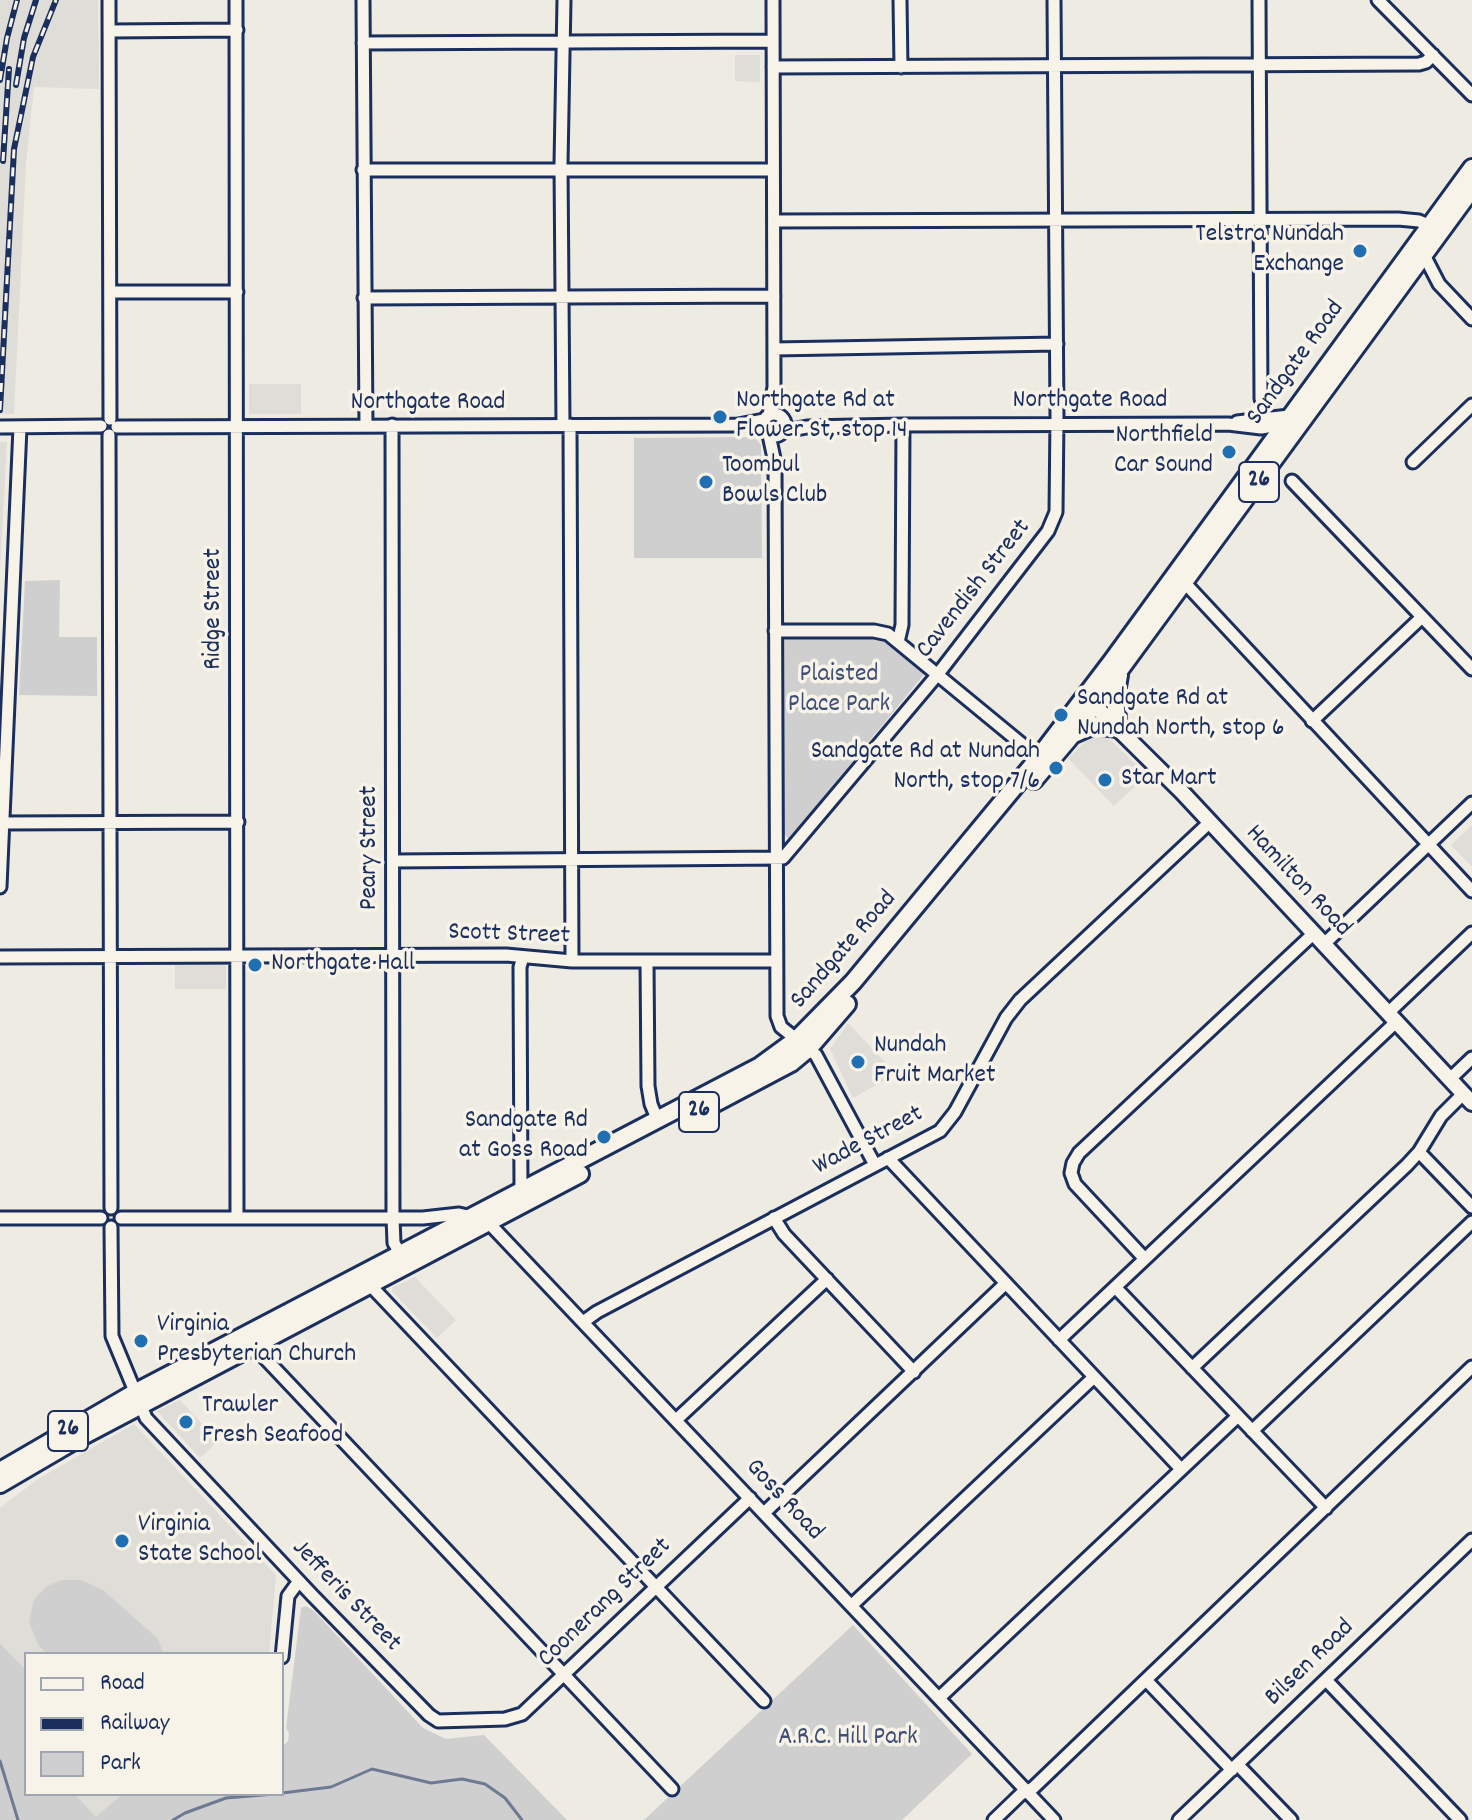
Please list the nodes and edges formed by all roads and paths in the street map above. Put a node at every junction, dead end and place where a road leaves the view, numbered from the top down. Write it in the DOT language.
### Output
graph roads {
  1 [pos="109,0"];
  2 [pos="236,0"];
  3 [pos="363,0"];
  4 [pos="564,0"];
  5 [pos="773,0"];
  6 [pos="900,0"];
  7 [pos="1054,0"];
  8 [pos="1259,0"];
  9 [pos="1378,0"];
  10 [pos="237,30"];
  11 [pos="110,31"];
  12 [pos="773,41"];
  13 [pos="563,42"];
  14 [pos="363,43"];
  15 [pos="1433,55"];
  16 [pos="1054,66"];
  17 [pos="1261,66"];
  18 [pos="773,67"];
  19 [pos="901,67"];
  20 [pos="1472,95"];
  21 [pos="1472,168"];
  22 [pos="363,170"];
  23 [pos="561,170"];
  24 [pos="773,170"];
  25 [pos="1472,189"];
  26 [pos="1261,219"];
  27 [pos="1056,220"];
  28 [pos="774,221"];
  29 [pos="1435,228"];
  30 [pos="1424,255"];
  31 [pos="1406,281"];
  32 [pos="1439,284"];
  33 [pos="110,292"];
  34 [pos="237,292"];
  35 [pos="774,296"];
  36 [pos="364,298"];
  37 [pos="563,298"];
  38 [pos="1472,319"];
  39 [pos="1372,327"];
  40 [pos="1057,344"];
  41 [pos="774,349"];
  42 [pos="1261,399"];
  43 [pos="1472,405"];
  44 [pos="1285,421"];
  45 [pos="1057,424"];
  46 [pos="392,425"];
  47 [pos="567,425"];
  48 [pos="774,425"];
  49 [pos="903,425"];
  50 [pos="237,426"];
  51 [pos="366,426"];
  52 [pos="0,427"];
  53 [pos="20,427"];
  54 [pos="109,427"];
  55 [pos="1413,462"];
  56 [pos="1292,481"];
  57 [pos="1184,582"];
  58 [pos="1422,617"];
  59 [pos="775,631"];
  60 [pos="898,642"];
  61 [pos="1120,669"];
  62 [pos="1472,669"];
  63 [pos="938,674"];
  64 [pos="1090,700"];
  65 [pos="1312,721"];
  66 [pos="1118,728"];
  67 [pos="1072,735"];
  68 [pos="1029,750"];
  69 [pos="1472,803"];
  70 [pos="110,822"];
  71 [pos="238,822"];
  72 [pos="1210,822"];
  73 [pos="3,823"];
  74 [pos="1428,845"];
  75 [pos="572,859"];
  76 [pos="776,859"];
  77 [pos="393,861"];
  78 [pos="0,887"];
  79 [pos="1472,891"];
  80 [pos="1472,933"];
  81 [pos="1318,939"];
  82 [pos="238,956"];
  83 [pos="392,956"];
  84 [pos="0,957"];
  85 [pos="111,957"];
  86 [pos="523,957"];
  87 [pos="572,961"];
  88 [pos="647,961"];
  89 [pos="776,961"];
  90 [pos="1392,1017"];
  91 [pos="803,1044"];
  92 [pos="1472,1058"];
  93 [pos="1450,1079"];
  94 [pos="1468,1098"];
  95 [pos="658,1121"];
  96 [pos="1419,1152"];
  97 [pos="888,1158"];
  98 [pos="875,1165"];
  99 [pos="521,1192"];
  100 [pos="1472,1207"];
  101 [pos="111,1208"];
  102 [pos="237,1217"];
  103 [pos="0,1218"];
  104 [pos="101,1218"];
  105 [pos="121,1218"];
  106 [pos="393,1218"];
  107 [pos="480,1218"];
  108 [pos="774,1218"];
  109 [pos="1472,1222"];
  110 [pos="111,1227"];
  111 [pos="1145,1259"];
  112 [pos="405,1261"];
  113 [pos="827,1279"];
  114 [pos="1006,1283"];
  115 [pos="371,1286"];
  116 [pos="1116,1288"];
  117 [pos="583,1322"];
  118 [pos="251,1340"];
  119 [pos="1059,1340"];
  120 [pos="1472,1367"];
  121 [pos="1192,1368"];
  122 [pos="914,1372"];
  123 [pos="1094,1377"];
  124 [pos="138,1399"];
  125 [pos="1238,1416"];
  126 [pos="676,1420"];
  127 [pos="1252,1431"];
  128 [pos="1181,1469"];
  129 [pos="0,1471"];
  130 [pos="0,1484"];
  131 [pos="750,1498"];
  132 [pos="1326,1508"];
  133 [pos="764,1513"];
  134 [pos="1472,1540"];
  135 [pos="299,1581"];
  136 [pos="656,1587"];
  137 [pos="852,1605"];
  138 [pos="282,1652"];
  139 [pos="564,1675"];
  140 [pos="1146,1680"];
  141 [pos="1326,1680"];
  142 [pos="939,1698"];
  143 [pos="764,1701"];
  144 [pos="483,1720"];
  145 [pos="1235,1767"];
  146 [pos="672,1789"];
  147 [pos="1027,1791"];
  148 [pos="994,1820"];
  149 [pos="1054,1820"];
  150 [pos="1179,1820"];
  151 [pos="1291,1820"];
  152 [pos="1460,1820"];
  1 -- 11 [label="street"];
  2 -- 10 [label="street, Ridge Street"];
  3 -- 14 [label="street"];
  4 -- 13 [label="street"];
  5 -- 12 [label="street"];
  6 -- 19 [label="street"];
  7 -- 16 [label="street, Cavendish Street"];
  8 -- 17 [label="street"];
  9 -- 15 [label="street"];
  10 -- 11 [label="street"];
  10 -- 34 [label="street, Ridge Street"];
  11 -- 33 [label="street"];
  12 -- 13 [label="street"];
  12 -- 18 [label="street"];
  13 -- 14 [label="street"];
  13 -- 23 [label="street"];
  14 -- 22 [label="street"];
  15 -- 17 [label="street"];
  15 -- 20 [label="street"];
  16 -- 17 [label="street"];
  16 -- 19 [label="street"];
  16 -- 27 [label="street, Cavendish Street"];
  17 -- 26 [label="street"];
  18 -- 19 [label="street"];
  18 -- 24 [label="street"];
  21 -- 29 [label="highway, Sandgate Road / 26"];
  22 -- 23 [label="street"];
  22 -- 36 [label="street"];
  23 -- 24 [label="street"];
  23 -- 37 [label="street"];
  24 -- 28 [label="street"];
  25 -- 29 [label="highway, Sandgate Road / 26"];
  26 -- 27 [label="street"];
  26 -- 29 [label="street"];
  26 -- 42 [label="street"];
  27 -- 28 [label="street"];
  27 -- 40 [label="street, Cavendish Street"];
  28 -- 35 [label="street"];
  29 -- 30 [label="highway, Sandgate Road / 26"];
  29 -- 44 [label="highway, Sandgate Road / 26"];
  30 -- 31 [label="highway, Sandgate Road / 26"];
  30 -- 32 [label="street"];
  31 -- 32 [label="street"];
  31 -- 39 [label="highway, Sandgate Road / 26"];
  32 -- 38 [label="street"];
  33 -- 34 [label="street"];
  33 -- 54 [label="street"];
  34 -- 50 [label="street, Ridge Street"];
  35 -- 37 [label="street"];
  35 -- 41 [label="street"];
  36 -- 37 [label="street"];
  36 -- 51 [label="street"];
  37 -- 47 [label="street"];
  39 -- 44 [label="street"];
  39 -- 57 [label="highway, Sandgate Road / 26"];
  40 -- 41 [label="street"];
  40 -- 45 [label="street, Cavendish Street"];
  41 -- 48 [label="street"];
  43 -- 55 [label="street"];
  44 -- 45 [label="street, Northgate Road"];
  44 -- 64 [label="highway, Sandgate Road / 26"];
  45 -- 49 [label="street, Northgate Road"];
  45 -- 63 [label="street, Cavendish Street"];
  46 -- 47 [label="street, Northgate Road"];
  46 -- 51 [label="street, Northgate Road"];
  46 -- 77 [label="street, Peary Street"];
  47 -- 48 [label="street, Northgate Road"];
  47 -- 75 [label="street"];
  48 -- 49 [label="street, Northgate Road"];
  48 -- 59 [label="street"];
  49 -- 60 [label="street"];
  50 -- 51 [label="street, Northgate Road"];
  50 -- 54 [label="street, Northgate Road"];
  50 -- 71 [label="street, Ridge Street"];
  52 -- 53 [label="street, Northgate Road"];
  53 -- 54 [label="street, Northgate Road"];
  53 -- 73 [label="street"];
  54 -- 70 [label="street"];
  56 -- 58 [label="street"];
  57 -- 61 [label="highway, Sandgate Road / 26"];
  57 -- 65 [label="street"];
  58 -- 62 [label="street"];
  58 -- 65 [label="street"];
  59 -- 60 [label="street"];
  59 -- 76 [label="street"];
  60 -- 63 [label="street"];
  61 -- 64 [label="highway, Sandgate Road / 26"];
  61 -- 66 [label="highway"];
  63 -- 68 [label="street"];
  63 -- 76 [label="street, Cavendish Street"];
  64 -- 66 [label="main road, Hamilton Road"];
  64 -- 67 [label="highway, Sandgate Road / 26"];
  64 -- 91 [label="highway, Sandgate Road / 26"];
  65 -- 74 [label="street"];
  66 -- 67 [label="highway"];
  66 -- 72 [label="main road, Hamilton Road"];
  67 -- 91 [label="highway, Sandgate Road / 26"];
  69 -- 74 [label="street"];
  70 -- 71 [label="street"];
  70 -- 73 [label="street"];
  70 -- 85 [label="street"];
  71 -- 82 [label="street, Ridge Street"];
  72 -- 81 [label="main road, Hamilton Road"];
  72 -- 97 [label="street, Wade Street"];
  73 -- 78 [label="street"];
  74 -- 79 [label="street"];
  74 -- 81 [label="street"];
  75 -- 76 [label="street"];
  75 -- 77 [label="street"];
  75 -- 87 [label="street"];
  76 -- 89 [label="street"];
  77 -- 83 [label="street, Peary Street"];
  80 -- 90 [label="street"];
  81 -- 90 [label="main road, Hamilton Road"];
  81 -- 111 [label="street"];
  82 -- 83 [label="street, Scott Street"];
  82 -- 85 [label="street, Scott Street"];
  82 -- 102 [label="street, Ridge Street"];
  83 -- 86 [label="street, Scott Street"];
  83 -- 106 [label="street, Peary Street"];
  84 -- 85 [label="street, Scott Street"];
  85 -- 101 [label="street"];
  86 -- 87 [label="street, Scott Street"];
  86 -- 99 [label="street"];
  87 -- 88 [label="street, Scott Street"];
  88 -- 89 [label="street, Scott Street"];
  88 -- 95 [label="street"];
  89 -- 91 [label="street"];
  90 -- 93 [label="main road, Hamilton Road"];
  90 -- 111 [label="street"];
  91 -- 95 [label="highway, Sandgate Road / 26"];
  91 -- 98 [label="street"];
  91 -- 107 [label="highway, Sandgate Road / 26"];
  92 -- 93 [label="street"];
  93 -- 94 [label="main road, Hamilton Road"];
  94 -- 96 [label="street"];
  95 -- 99 [label="highway, Sandgate Road / 26"];
  96 -- 100 [label="street"];
  96 -- 121 [label="street"];
  97 -- 98 [label="street, Wade Street"];
  97 -- 114 [label="street"];
  98 -- 108 [label="street, Wade Street"];
  99 -- 107 [label="highway, Sandgate Road / 26"];
  101 -- 104 [label="street"];
  101 -- 105 [label="street"];
  102 -- 105 [label="street"];
  102 -- 106 [label="street"];
  103 -- 104 [label="street"];
  104 -- 110 [label="street"];
  105 -- 110 [label="street"];
  106 -- 107 [label="street"];
  106 -- 112 [label="street, Peary Street"];
  107 -- 112 [label="highway, Sandgate Road / 26"];
  107 -- 117 [label="street, Goss Road"];
  108 -- 113 [label="street"];
  108 -- 117 [label="street, Wade Street"];
  109 -- 127 [label="street"];
  110 -- 124 [label="street, Jefferis Street"];
  111 -- 116 [label="street"];
  112 -- 115 [label="highway, Sandgate Road / 26"];
  112 -- 118 [label="highway, Sandgate Road / 26"];
  113 -- 122 [label="street"];
  113 -- 126 [label="street"];
  114 -- 119 [label="street"];
  114 -- 122 [label="street"];
  115 -- 118 [label="highway, Sandgate Road / 26"];
  115 -- 136 [label="street"];
  116 -- 119 [label="street"];
  116 -- 121 [label="street"];
  117 -- 126 [label="street, Goss Road"];
  118 -- 124 [label="highway, Sandgate Road / 26"];
  118 -- 139 [label="street"];
  119 -- 123 [label="street"];
  120 -- 132 [label="street"];
  121 -- 125 [label="street"];
  122 -- 133 [label="street"];
  123 -- 128 [label="street"];
  123 -- 137 [label="street"];
  124 -- 129 [label="highway, Sandgate Road / 26"];
  124 -- 130 [label="highway, Sandgate Road / 26"];
  124 -- 135 [label="street, Jefferis Street"];
  125 -- 127 [label="street"];
  125 -- 128 [label="street"];
  126 -- 131 [label="street, Goss Road"];
  127 -- 132 [label="street"];
  128 -- 142 [label="street"];
  131 -- 133 [label="street, Goss Road"];
  131 -- 136 [label="street, Coonerang Street"];
  132 -- 140 [label="street"];
  133 -- 137 [label="street, Goss Road"];
  134 -- 141 [label="street, Bilsen Road"];
  135 -- 138 [label="street"];
  135 -- 144 [label="street, Jefferis Street"];
  136 -- 139 [label="street, Coonerang Street"];
  136 -- 143 [label="street"];
  137 -- 142 [label="street, Goss Road"];
  139 -- 144 [label="street, Coonerang Street"];
  139 -- 146 [label="street"];
  140 -- 145 [label="street"];
  140 -- 147 [label="street"];
  141 -- 145 [label="street, Bilsen Road"];
  141 -- 152 [label="street"];
  142 -- 147 [label="street, Goss Road"];
  145 -- 150 [label="street, Bilsen Road"];
  145 -- 151 [label="street"];
  147 -- 148 [label="street"];
  147 -- 149 [label="street, Goss Road"];
}
